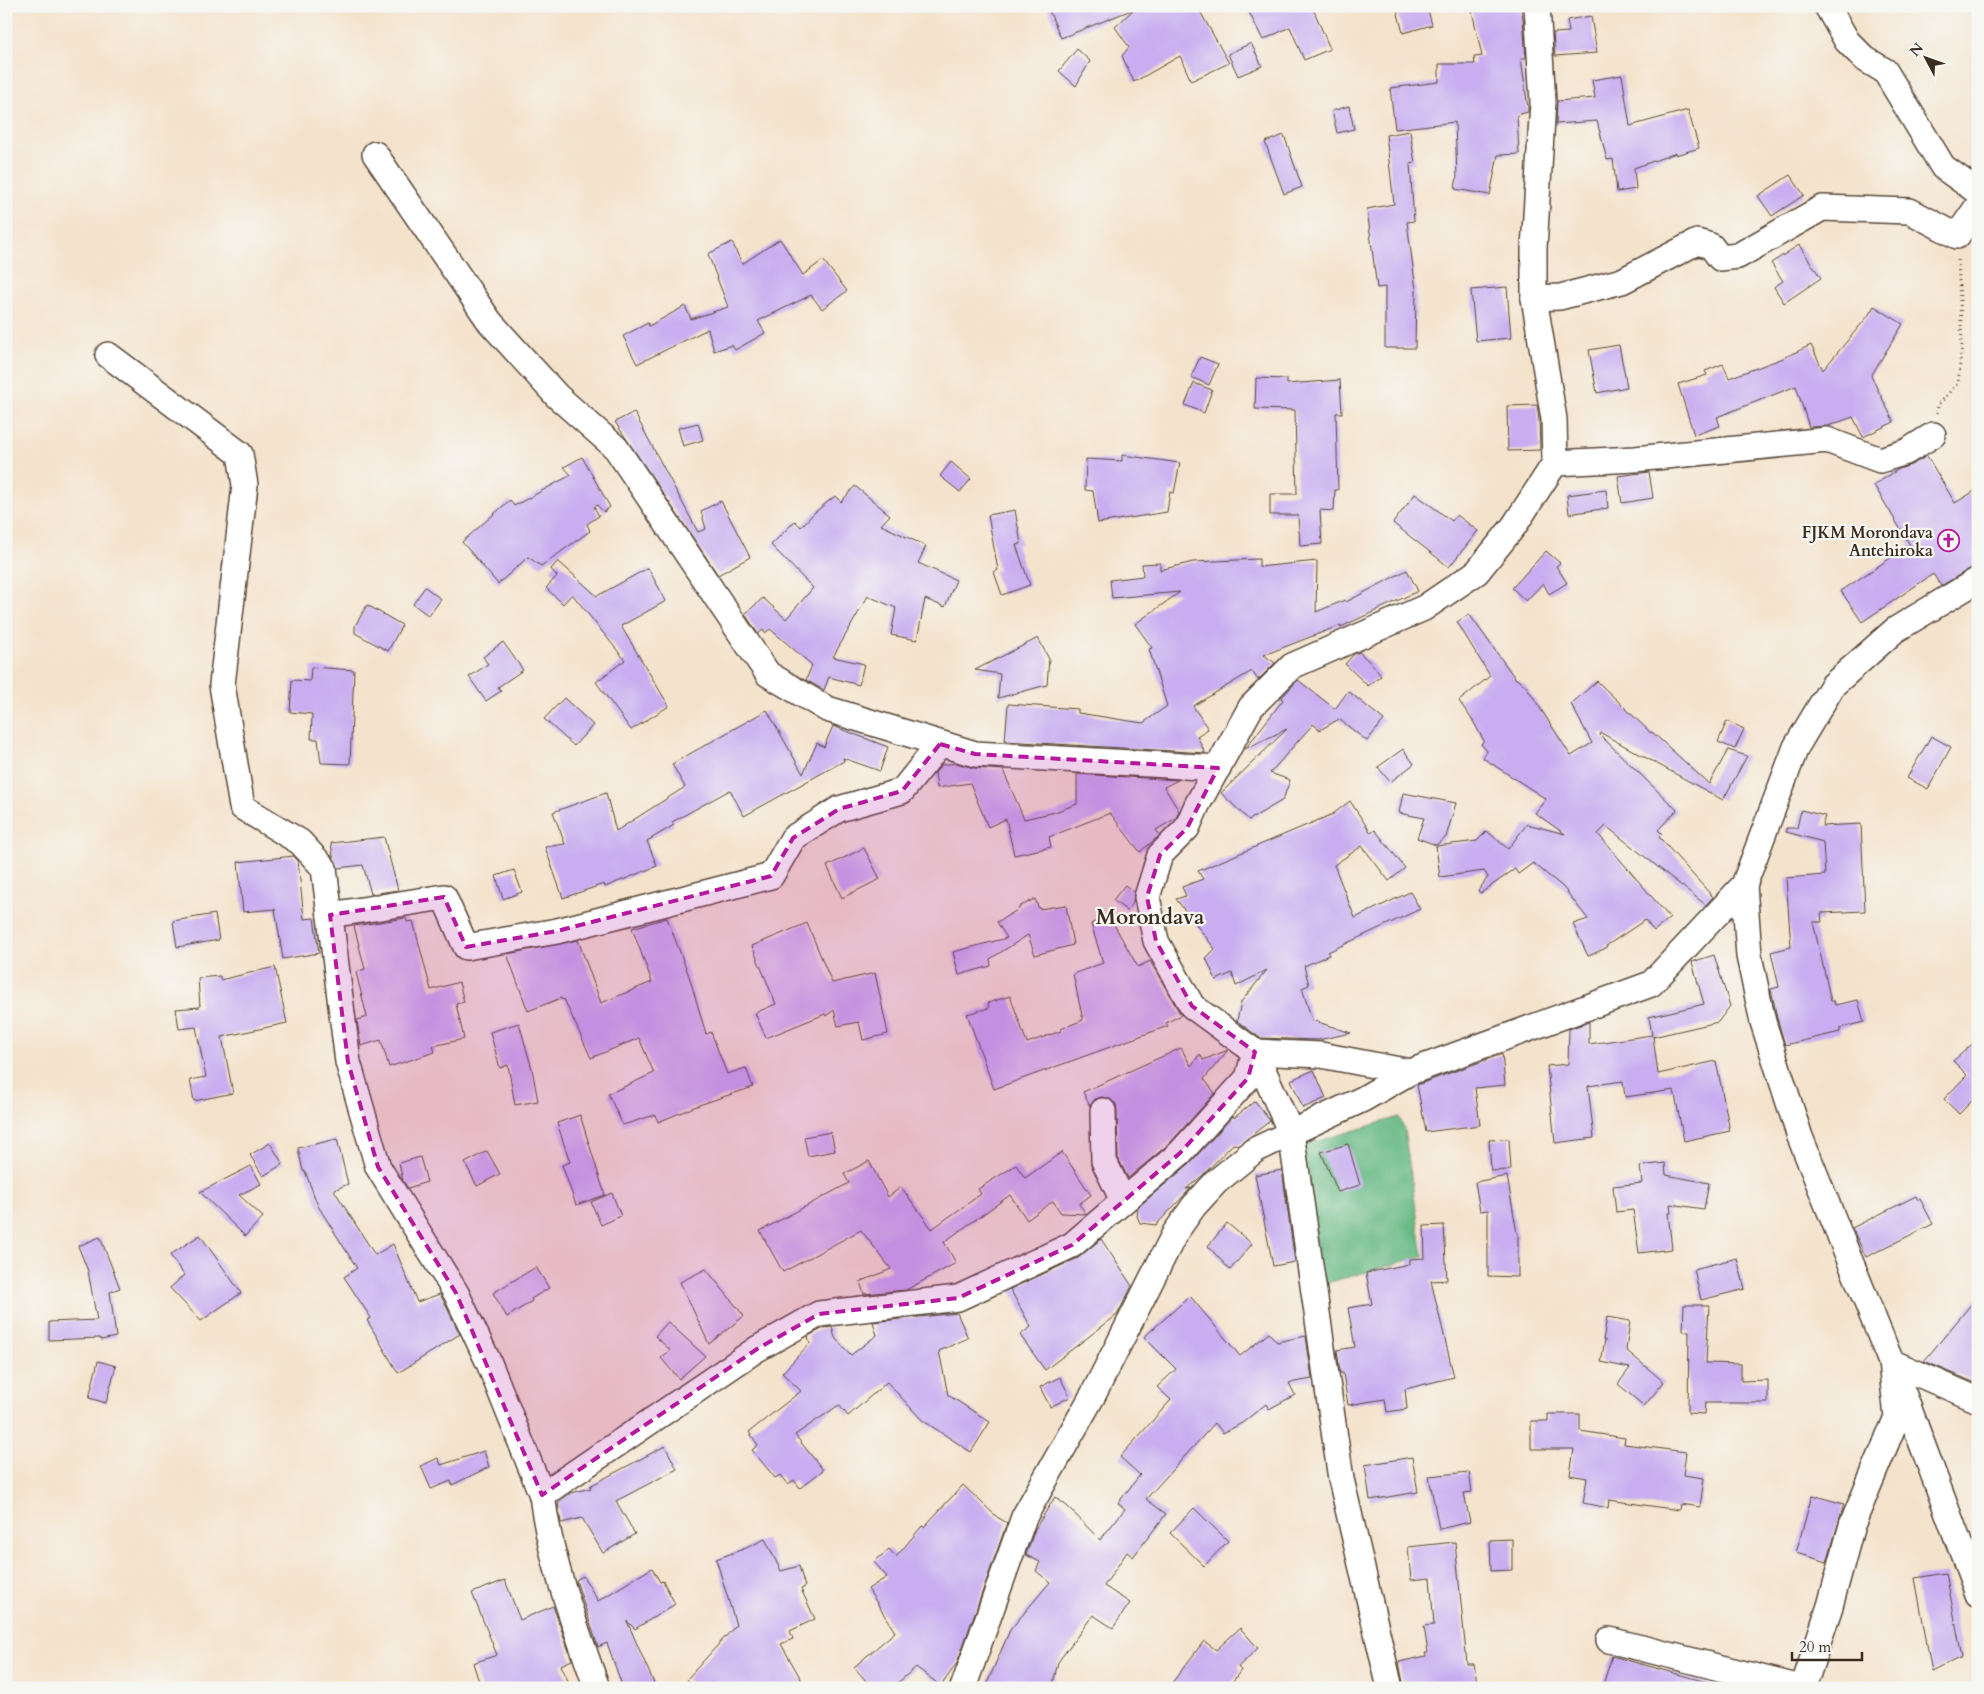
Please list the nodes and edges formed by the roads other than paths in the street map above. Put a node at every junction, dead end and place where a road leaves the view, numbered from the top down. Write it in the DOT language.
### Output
graph roads {
  1 [pos="1537,6"];
  2 [pos="1827,6"];
  3 [pos="375,154"];
  4 [pos="1978,192"];
  5 [pos="1978,206"];
  6 [pos="1534,298"];
  7 [pos="108,355"];
  8 [pos="1932,435"];
  9 [pos="1555,463"];
  10 [pos="1978,580"];
  11 [pos="940,744"];
  12 [pos="1218,768"];
  13 [pos="1744,885"];
  14 [pos="330,915"];
  15 [pos="1255,1052"];
  16 [pos="1410,1072"];
  17 [pos="1104,1111"];
  18 [pos="1291,1133"];
  19 [pos="1123,1201"];
  20 [pos="1892,1362"];
  21 [pos="1978,1400"];
  22 [pos="542,1495"];
  23 [pos="1978,1594"];
  24 [pos="1609,1640"];
  25 [pos="597,1688"];
  26 [pos="963,1688"];
  27 [pos="1390,1688"];
  28 [pos="1802,1688"];
  1 -- 6 [label="street"];
  2 -- 4 [label="street"];
  3 -- 11 [label="street"];
  5 -- 6 [label="street"];
  6 -- 9 [label="street"];
  7 -- 14 [label="street"];
  8 -- 9 [label="street"];
  9 -- 12 [label="street"];
  10 -- 13 [label="street"];
  11 -- 12 [label="street"];
  11 -- 14 [label="street"];
  12 -- 15 [label="street"];
  13 -- 16 [label="street"];
  13 -- 20 [label="street"];
  14 -- 22 [label="street"];
  15 -- 16 [label="street"];
  15 -- 18 [label="street"];
  15 -- 19 [label="street"];
  16 -- 18 [label="street"];
  17 -- 19 [label="street"];
  18 -- 26 [label="street"];
  18 -- 27 [label="street"];
  19 -- 22 [label="street"];
  20 -- 21 [label="street"];
  20 -- 23 [label="street"];
  20 -- 28 [label="street"];
  22 -- 25 [label="street"];
  24 -- 28 [label="street"];
}
